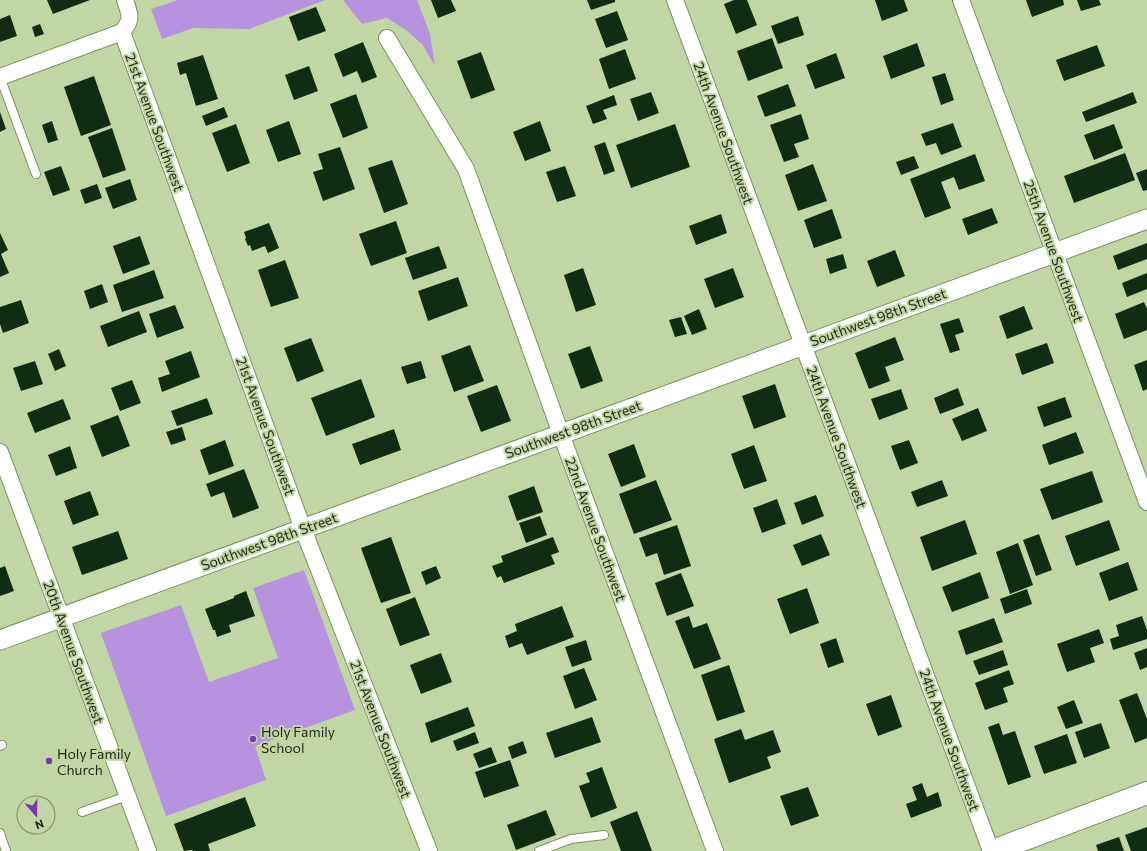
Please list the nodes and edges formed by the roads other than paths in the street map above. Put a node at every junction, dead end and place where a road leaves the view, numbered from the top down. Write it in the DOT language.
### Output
graph roads {
  1 [pos="125,0"];
  2 [pos="675,0"];
  3 [pos="961,0"];
  4 [pos="122,32"];
  5 [pos="387,38"];
  6 [pos="0,77"];
  7 [pos="36,174"];
  8 [pos="1147,219"];
  9 [pos="1055,252"];
  10 [pos="803,345"];
  11 [pos="561,434"];
  12 [pos="0,452"];
  13 [pos="1147,502"];
  14 [pos="303,529"];
  15 [pos="61,618"];
  16 [pos="0,640"];
  17 [pos="1147,793"];
  18 [pos="128,796"];
  19 [pos="82,812"];
  20 [pos="0,833"];
  21 [pos="604,834"];
  22 [pos="6,851"];
  23 [pos="148,851"];
  24 [pos="429,851"];
  25 [pos="539,851"];
  26 [pos="715,851"];
  27 [pos="992,851"];
  1 -- 4 [label="street"];
  2 -- 10 [label="street, 24th Avenue Southwest"];
  3 -- 9 [label="street, 25th Avenue Southwest"];
  4 -- 6 [label="street"];
  4 -- 14 [label="street, 21st Avenue Southwest"];
  5 -- 11 [label="street, 22nd Avenue Southwest"];
  6 -- 7 [label="lane"];
  8 -- 9 [label="street, Southwest 98th Street"];
  9 -- 10 [label="street, Southwest 98th Street"];
  9 -- 13 [label="street, 25th Avenue Southwest"];
  10 -- 11 [label="street, Southwest 98th Street"];
  10 -- 27 [label="street, 24th Avenue Southwest"];
  11 -- 14 [label="street, Southwest 98th Street"];
  11 -- 26 [label="street, 22nd Avenue Southwest"];
  12 -- 15 [label="street, 20th Avenue Southwest"];
  14 -- 15 [label="street, Southwest 98th Street"];
  14 -- 24 [label="street, 21st Avenue Southwest"];
  15 -- 16 [label="street, Southwest 98th Street"];
  15 -- 18 [label="street, 20th Avenue Southwest"];
  17 -- 27 [label="main road"];
  18 -- 19 [label="lane"];
  18 -- 23 [label="street, 20th Avenue Southwest"];
  20 -- 22 [label="lane"];
  21 -- 25 [label="lane"];
}
